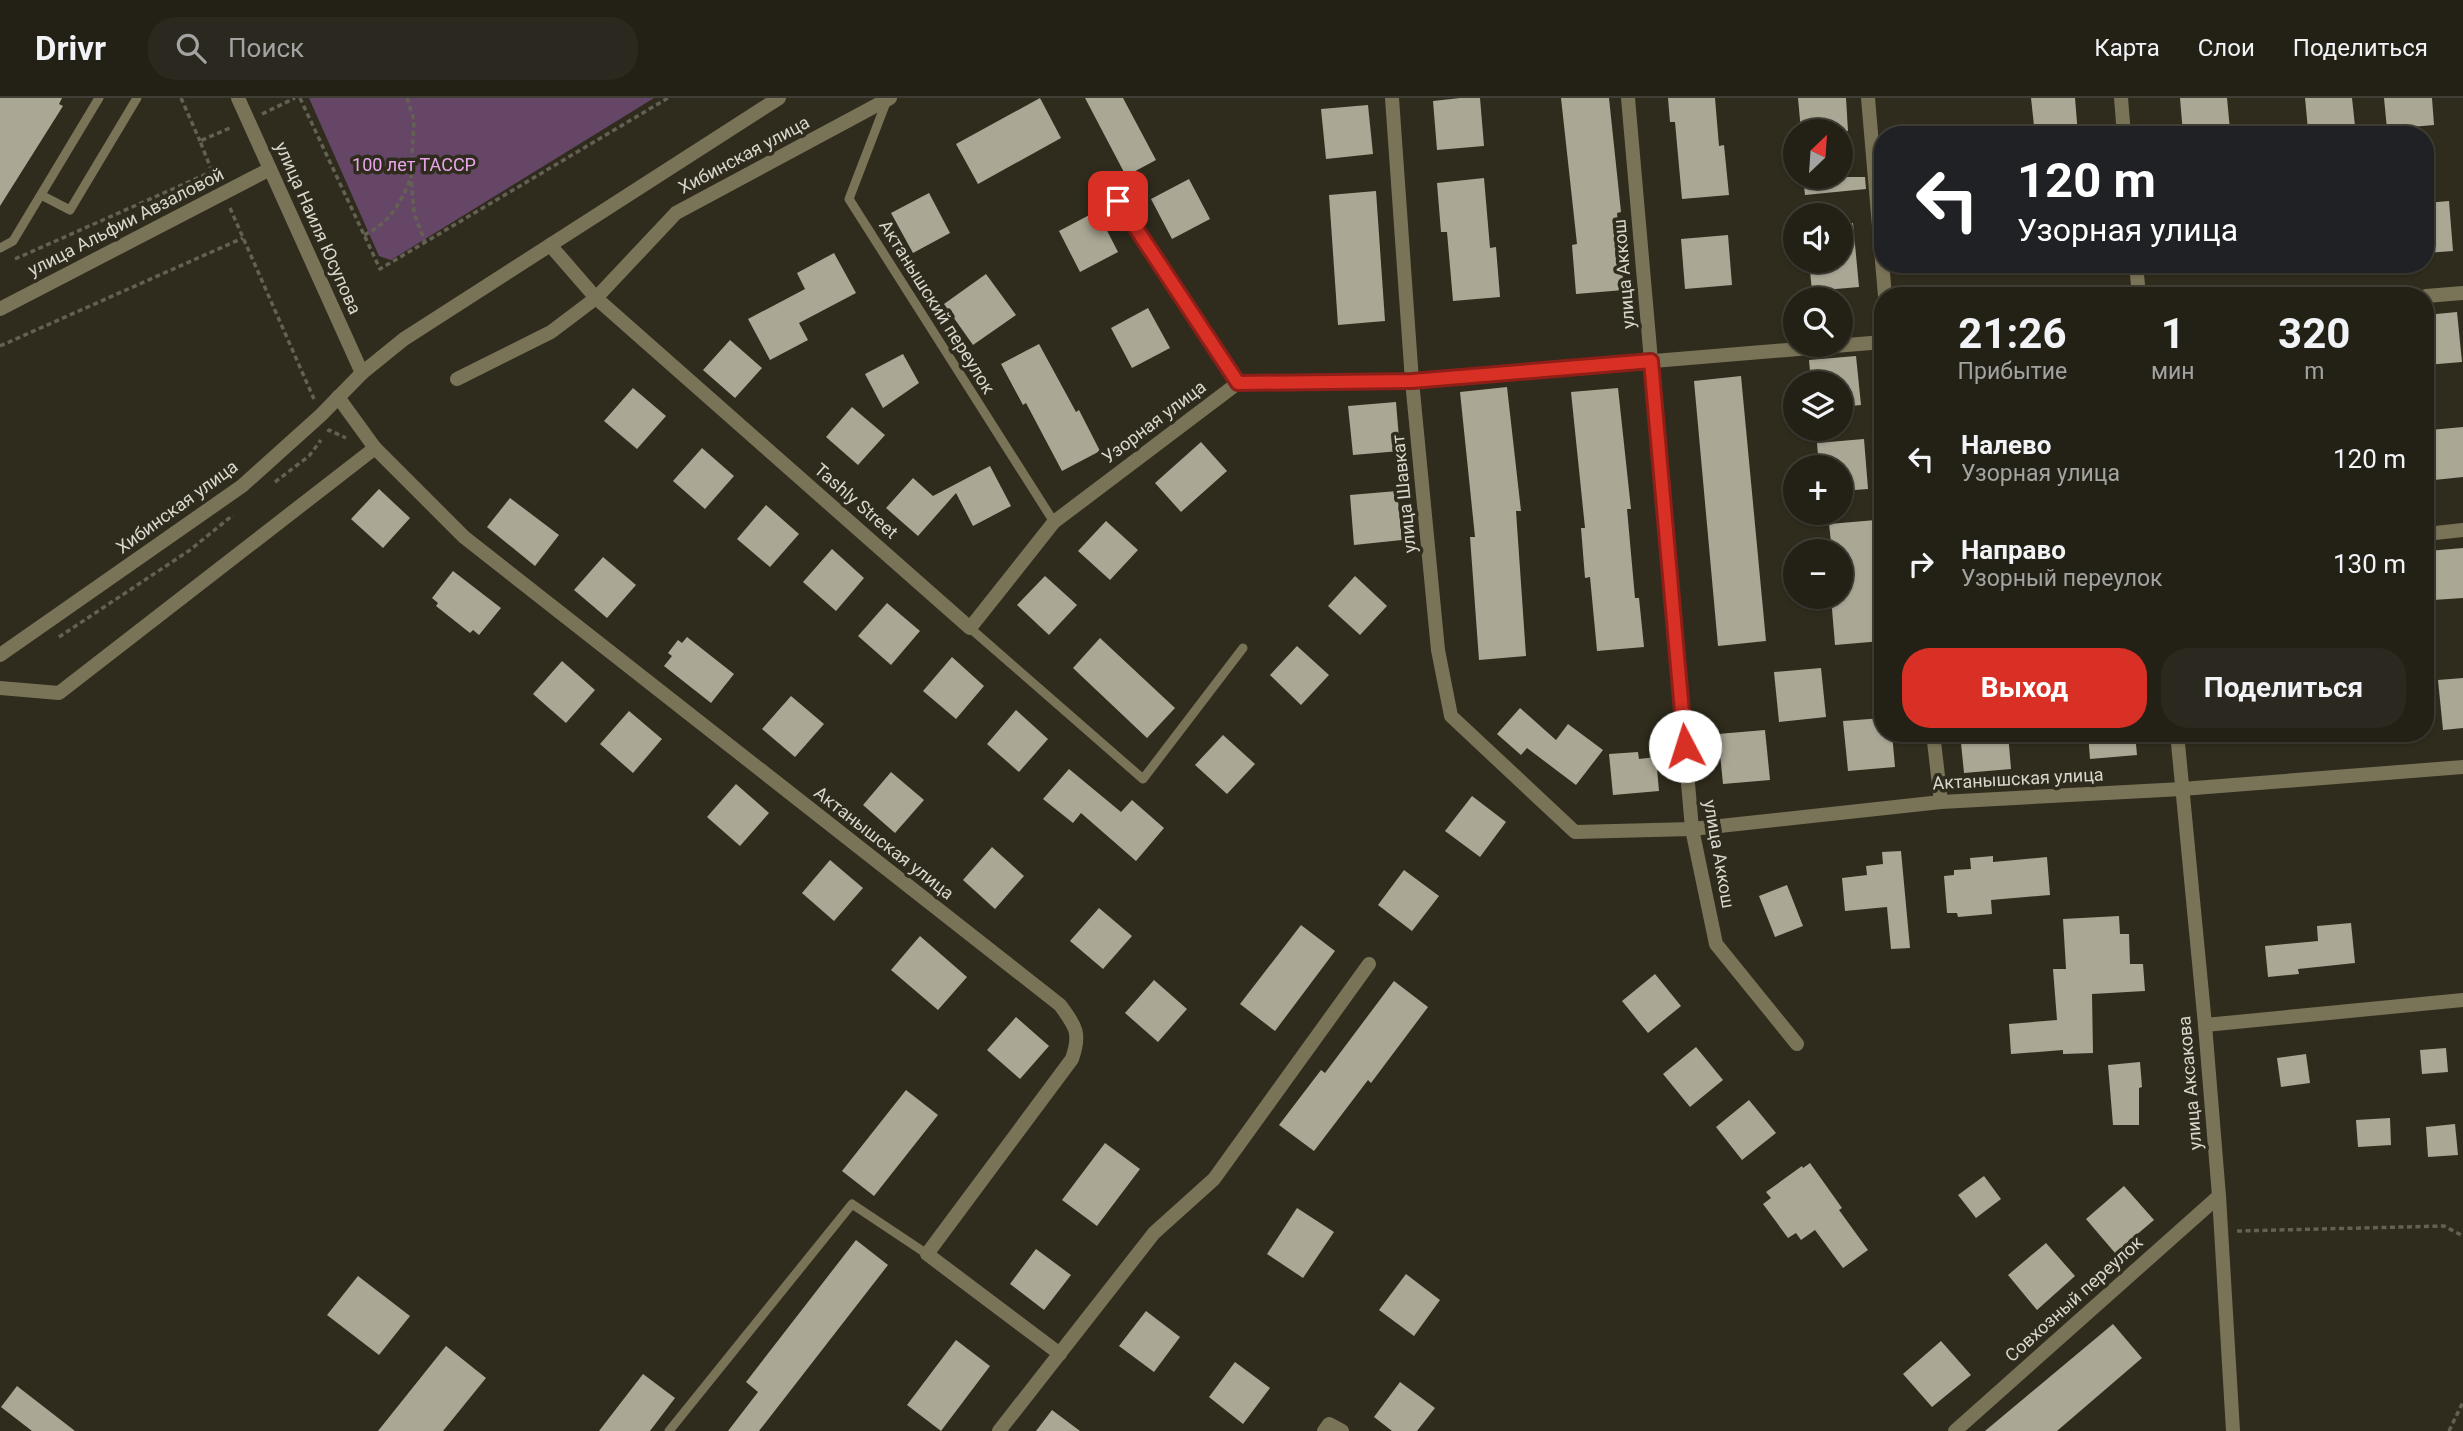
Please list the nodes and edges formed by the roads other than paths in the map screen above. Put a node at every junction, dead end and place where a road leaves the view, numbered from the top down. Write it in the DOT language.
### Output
graph roads {
  1 [pos="99,98"];
  2 [pos="137,98"];
  3 [pos="238,98"];
  4 [pos="779,98"];
  5 [pos="1392,98"];
  6 [pos="1628,98"];
  7 [pos="1868,98"];
  8 [pos="2121,98"];
  9 [pos="889,99"];
  10 [pos="755,104"];
  11 [pos="2123,126"];
  12 [pos="1874,168"];
  13 [pos="270,169"];
  14 [pos="41,195"];
  15 [pos="1118,201"];
  16 [pos="550,245"];
  17 [pos="0,248"];
  18 [pos="2463,293"];
  19 [pos="2434,295"];
  20 [pos="596,298"];
  21 [pos="0,309"];
  22 [pos="1874,343"];
  23 [pos="1651,361"];
  24 [pos="362,373"];
  25 [pos="457,379"];
  26 [pos="1412,381"];
  27 [pos="1238,383"];
  28 [pos="338,397"];
  29 [pos="375,448"];
  30 [pos="1054,522"];
  31 [pos="2463,530"];
  32 [pos="2434,533"];
  33 [pos="970,628"];
  34 [pos="1243,648"];
  35 [pos="0,655"];
  36 [pos="0,688"];
  37 [pos="1934,742"];
  38 [pos="2179,742"];
  39 [pos="2463,766"];
  40 [pos="2182,789"];
  41 [pos="1941,802"];
  42 [pos="1692,829"];
  43 [pos="1575,832"];
  44 [pos="1369,964"];
  45 [pos="2463,1000"];
  46 [pos="2205,1025"];
  47 [pos="1797,1044"];
  48 [pos="2219,1196"];
  49 [pos="927,1254"];
  50 [pos="1060,1354"];
  51 [pos="669,1431"];
  52 [pos="999,1431"];
  53 [pos="1324,1431"];
  54 [pos="1342,1431"];
  55 [pos="1955,1431"];
  56 [pos="2233,1431"];
  1 -- 14 [label="lane"];
  2 -- 14 [label="lane"];
  3 -- 13 [label="street, улица Наиля Юсупова"];
  4 -- 10 [label="street, Хибинская улица"];
  5 -- 26 [label="street, улица Шавкат"];
  6 -- 23 [label="street, улица Аккош"];
  7 -- 12 [label="street"];
  8 -- 11 [label="street"];
  9 -- 20 [label="street, Хибинская улица"];
  9 -- 30 [label="lane, Актанышский переулок"];
  10 -- 16 [label="street, Хибинская улица"];
  13 -- 21 [label="street, улица Альфии Авзаловой"];
  13 -- 24 [label="street, улица Наиля Юсупова"];
  14 -- 17 [label="lane"];
  15 -- 27 [label="lane"];
  16 -- 20 [label="street, Tashly Street"];
  16 -- 24 [label="street, Хибинская улица"];
  18 -- 19 [label="street"];
  20 -- 25 [label="street, Хибинская улица"];
  20 -- 33 [label="street, Tashly Street"];
  22 -- 23 [label="street"];
  23 -- 26 [label="street"];
  23 -- 42 [label="street, улица Аккош"];
  24 -- 28 [label="street, Хибинская улица"];
  26 -- 27 [label="street"];
  26 -- 43 [label="street, улица Шавкат"];
  27 -- 30 [label="street, Узорная улица"];
  28 -- 29 [label="street, Актанышская улица"];
  28 -- 35 [label="street, Хибинская улица"];
  29 -- 36 [label="street"];
  29 -- 49 [label="street, Актанышская улица"];
  30 -- 33 [label="street, Узорная улица"];
  31 -- 32 [label="street"];
  33 -- 34 [label="lane, Tashly Street"];
  37 -- 41 [label="street"];
  38 -- 40 [label="street, улица Аксакова"];
  39 -- 40 [label="street, Актанышская улица"];
  40 -- 41 [label="street, Актанышская улица"];
  40 -- 46 [label="street, улица Аксакова"];
  41 -- 42 [label="street, Актанышская улица"];
  42 -- 43 [label="street, Актанышская улица"];
  42 -- 47 [label="street, улица Аккош"];
  44 -- 50 [label="street"];
  45 -- 46 [label="street"];
  46 -- 48 [label="street, улица Аксакова"];
  48 -- 55 [label="street, Совхозный переулок"];
  48 -- 56 [label="street, улица Аксакова"];
  49 -- 50 [label="street"];
  49 -- 51 [label="lane"];
  50 -- 52 [label="street"];
  53 -- 54 [label="street"];
}
